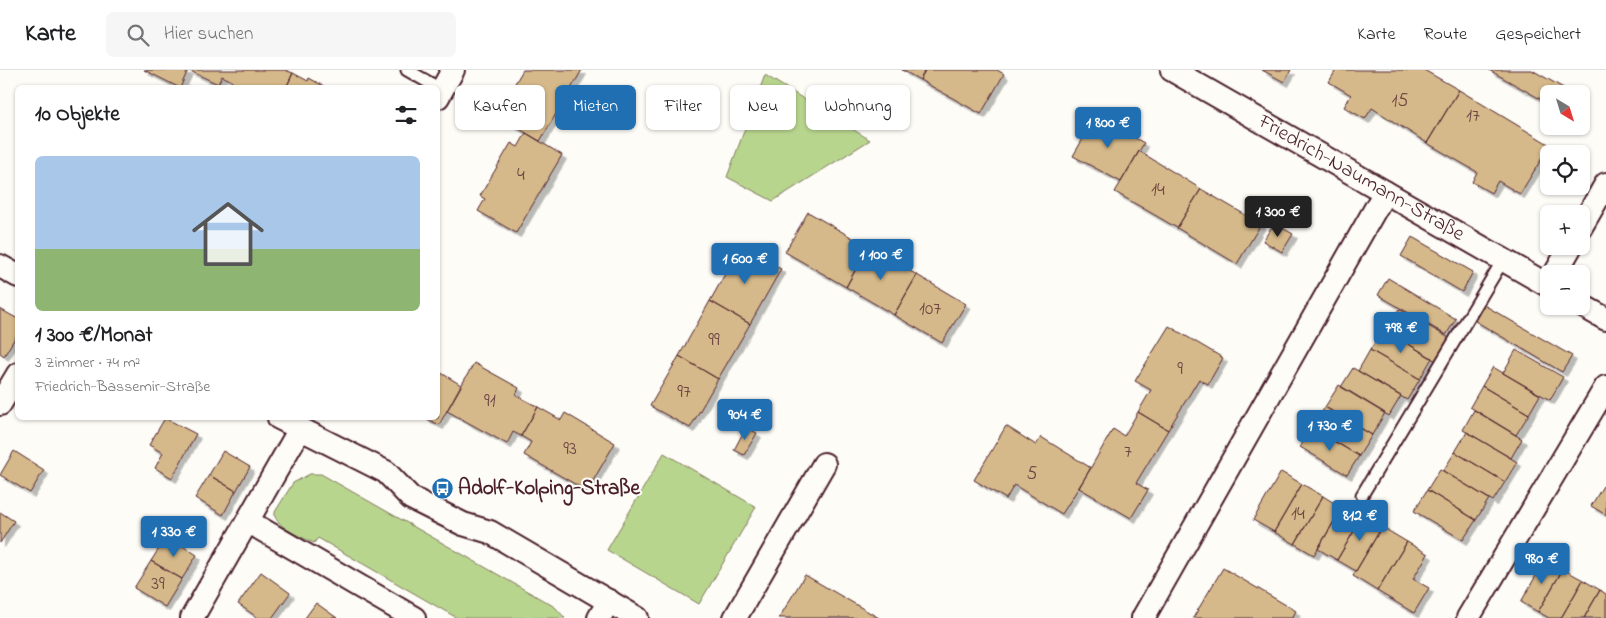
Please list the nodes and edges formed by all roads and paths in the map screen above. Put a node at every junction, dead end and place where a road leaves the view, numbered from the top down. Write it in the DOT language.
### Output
graph roads {
  1 [pos="407,70"];
  2 [pos="453,70"];
  3 [pos="1172,70"];
  4 [pos="429,85"];
  5 [pos="440,93"];
  6 [pos="1606,184"];
  7 [pos="1385,192"];
  8 [pos="1590,212"];
  9 [pos="1503,260"];
  10 [pos="0,266"];
  11 [pos="15,274"];
  12 [pos="1540,280"];
  13 [pos="1590,310"];
  14 [pos="1606,319"];
  15 [pos="15,379"];
  16 [pos="1606,387"];
  17 [pos="0,404"];
  18 [pos="282,420"];
  19 [pos="300,429"];
  20 [pos="824,464"];
  21 [pos="1362,495"];
  22 [pos="249,522"];
  23 [pos="604,609"];
  24 [pos="192,618"];
  25 [pos="414,618"];
  26 [pos="637,618"];
  27 [pos="735,618"];
  28 [pos="1143,618"];
  29 [pos="1468,618"];
  1 -- 4 [label="lane"];
  2 -- 5 [label="street"];
  3 -- 7 [label="street, Friedrich-Naumann-Straße"];
  6 -- 8 [label="street"];
  7 -- 9 [label="street, Friedrich-Naumann-Straße"];
  7 -- 28 [label="street"];
  9 -- 12 [label="street, Friedrich-Naumann-Straße"];
  9 -- 21 [label="lane"];
  10 -- 11 [label="street"];
  13 -- 14 [label="street"];
  15 -- 17 [label="street"];
  16 -- 29 [label="street"];
  18 -- 19 [label="street"];
  19 -- 22 [label="street"];
  19 -- 23 [label="street"];
  20 -- 27 [label="street"];
  22 -- 24 [label="street"];
  22 -- 25 [label="street"];
  23 -- 26 [label="street"];
}
